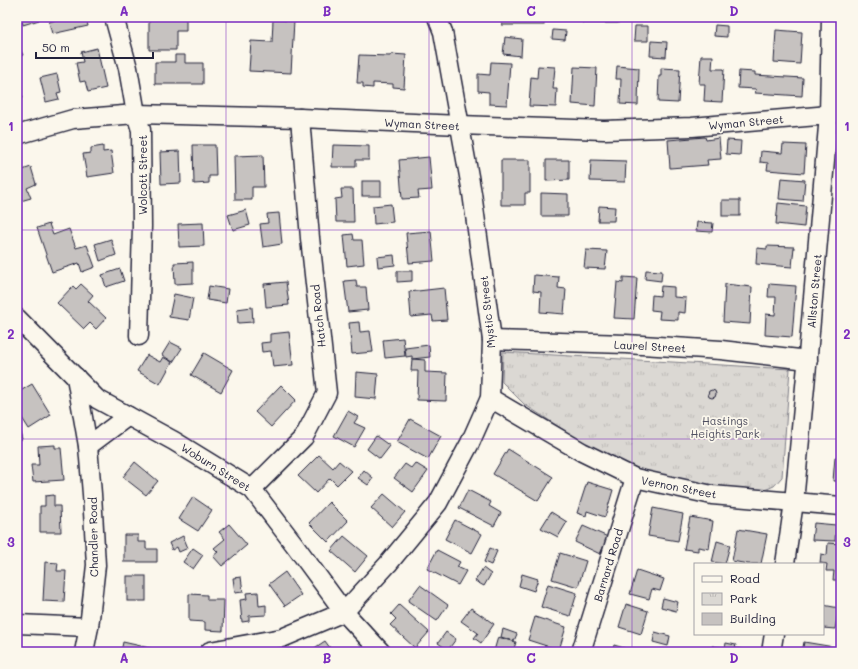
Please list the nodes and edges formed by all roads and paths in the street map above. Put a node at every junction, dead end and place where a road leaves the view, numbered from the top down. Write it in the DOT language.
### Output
graph roads {
  1 [pos="114,17"];
  2 [pos="437,17"];
  3 [pos="831,17"];
  4 [pos="836,56"];
  5 [pos="136,114"];
  6 [pos="829,115"];
  7 [pos="300,118"];
  8 [pos="460,126"];
  9 [pos="17,135"];
  10 [pos="17,318"];
  11 [pos="139,336"];
  12 [pos="492,340"];
  13 [pos="808,360"];
  14 [pos="76,377"];
  15 [pos="490,398"];
  16 [pos="128,416"];
  17 [pos="88,446"];
  18 [pos="635,478"];
  19 [pos="252,489"];
  20 [pos="794,502"];
  21 [pos="841,506"];
  22 [pos="785,563"];
  23 [pos="344,612"];
  24 [pos="17,624"];
  25 [pos="89,627"];
  26 [pos="774,635"];
  27 [pos="210,651"];
  28 [pos="84,652"];
  29 [pos="381,652"];
  30 [pos="581,652"];
  31 [pos="771,652"];
  1 -- 5 [label="street, Wolcott Street"];
  2 -- 8 [label="street, Mystic Street"];
  3 -- 4 [label="street, Allston Street"];
  4 -- 6 [label="street, Allston Street"];
  5 -- 7 [label="street, Wyman Street"];
  5 -- 9 [label="street, Wyman Street"];
  5 -- 11 [label="street, Wolcott Street"];
  6 -- 8 [label="street, Wyman Street"];
  6 -- 13 [label="street, Allston Street"];
  7 -- 8 [label="street, Wyman Street"];
  7 -- 19 [label="street, Hatch Road"];
  8 -- 12 [label="street, Mystic Street"];
  10 -- 14 [label="street, Woburn Street"];
  12 -- 13 [label="street, Laurel Street"];
  12 -- 15 [label="street, Mystic Street"];
  13 -- 20 [label="street, Allston Street"];
  14 -- 16 [label="street, Woburn Street"];
  14 -- 17 [label="street, Chandler Road"];
  15 -- 18 [label="street, Vernon Street"];
  15 -- 23 [label="street, Mystic Street"];
  16 -- 17 [label="street"];
  16 -- 19 [label="street, Woburn Street"];
  17 -- 25 [label="street, Chandler Road"];
  18 -- 20 [label="street, Vernon Street"];
  18 -- 30 [label="street, Barnard Road"];
  19 -- 23 [label="street, Woburn Street"];
  20 -- 21 [label="street, Vernon Street"];
  20 -- 22 [label="street, Allston Street"];
  23 -- 27 [label="street"];
  23 -- 29 [label="street, Woburn Street"];
  24 -- 25 [label="street"];
  25 -- 28 [label="street, Chandler Road"];
  26 -- 31 [label="street"];
}
